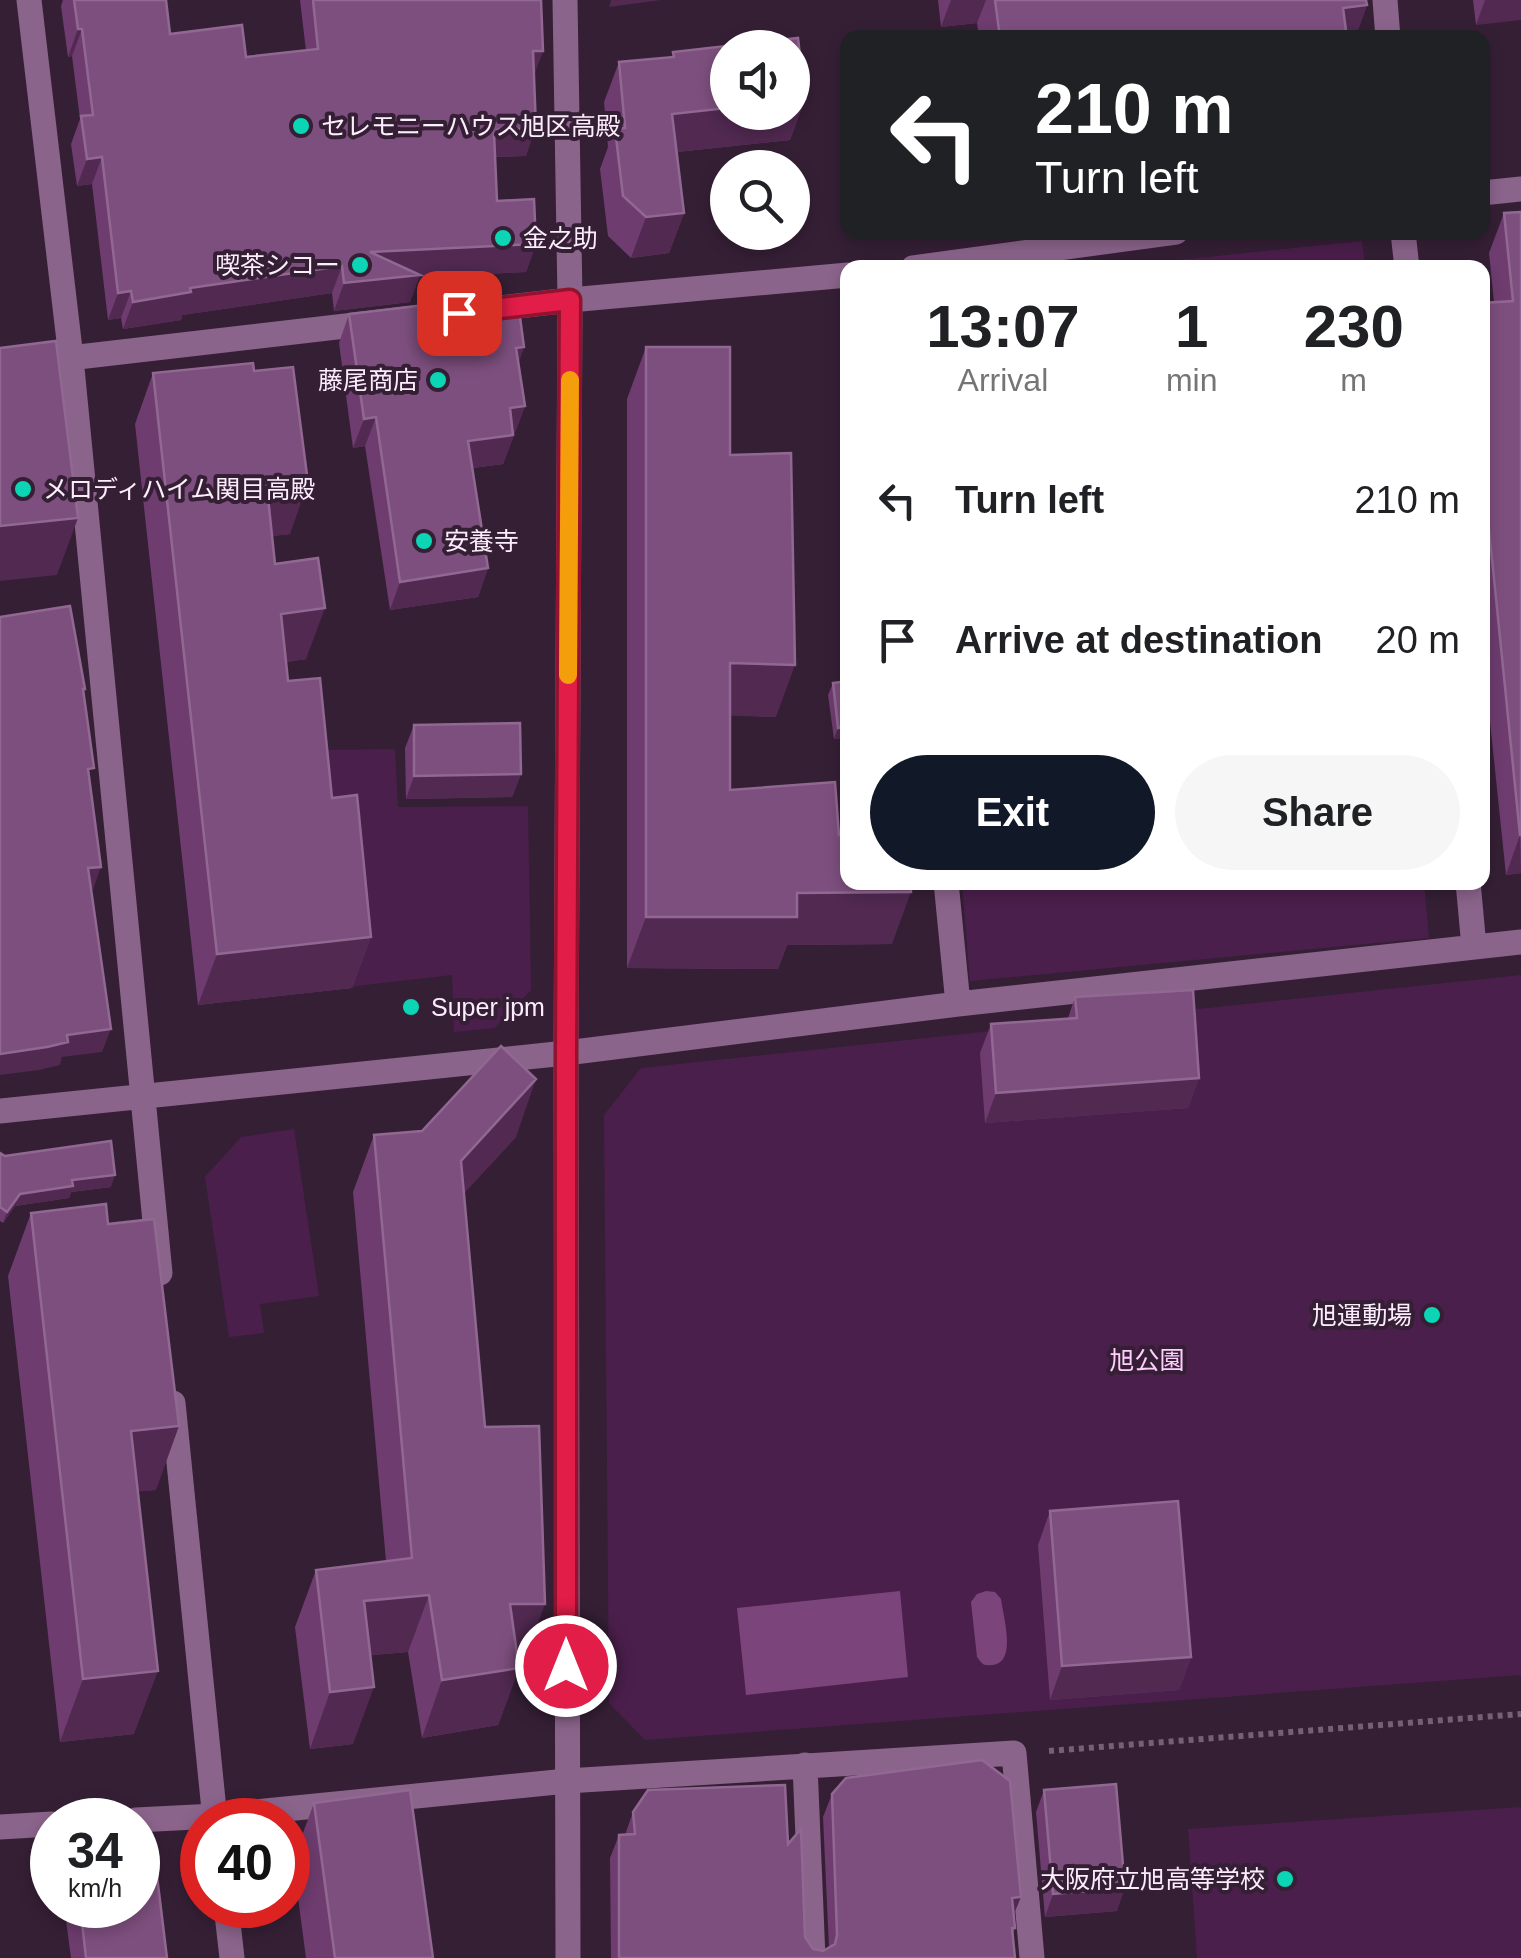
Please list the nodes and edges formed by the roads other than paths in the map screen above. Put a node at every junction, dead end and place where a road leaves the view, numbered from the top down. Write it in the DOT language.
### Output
graph roads {
  1 [pos="29,0"];
  2 [pos="565,0"];
  3 [pos="1385,0"];
  4 [pos="1387,30"];
  5 [pos="1521,188"];
  6 [pos="1490,192"];
  7 [pos="1118,240"];
  8 [pos="971,260"];
  9 [pos="840,276"];
  10 [pos="570,300"];
  11 [pos="71,358"];
  12 [pos="0,366"];
  13 [pos="947,890"];
  14 [pos="1469,890"];
  15 [pos="1521,942"];
  16 [pos="1474,947"];
  17 [pos="958,1004"];
  18 [pos="566,1052"];
  19 [pos="142,1096"];
  20 [pos="0,1111"];
  21 [pos="163,1302"];
  22 [pos="171,1381"];
  23 [pos="804,1765"];
  24 [pos="566,1781"];
  25 [pos="213,1798"];
  26 [pos="310,1808"];
  27 [pos="30,1825"];
  28 [pos="0,1827"];
  29 [pos="229,1928"];
  30 [pos="232,1958"];
  31 [pos="568,1958"];
  32 [pos="813,1958"];
  33 [pos="1032,1958"];
  1 -- 11 [label="street"];
  2 -- 10 [label="street"];
  3 -- 4 [label="street"];
  5 -- 6 [label="street"];
  7 -- 8 [label="street"];
  9 -- 10 [label="street"];
  10 -- 11 [label="street"];
  10 -- 18 [label="street"];
  11 -- 12 [label="street"];
  11 -- 19 [label="street"];
  13 -- 17 [label="street"];
  14 -- 16 [label="street"];
  15 -- 16 [label="street"];
  16 -- 17 [label="street"];
  17 -- 18 [label="street"];
  18 -- 19 [label="street"];
  18 -- 24 [label="street"];
  19 -- 20 [label="street"];
  19 -- 21 [label="street"];
  22 -- 25 [label="street"];
  23 -- 24 [label="street"];
  23 -- 32 [label="street"];
  23 -- 33 [label="street"];
  24 -- 26 [label="street"];
  24 -- 31 [label="street"];
  27 -- 28 [label="street"];
  29 -- 30 [label="street"];
}
